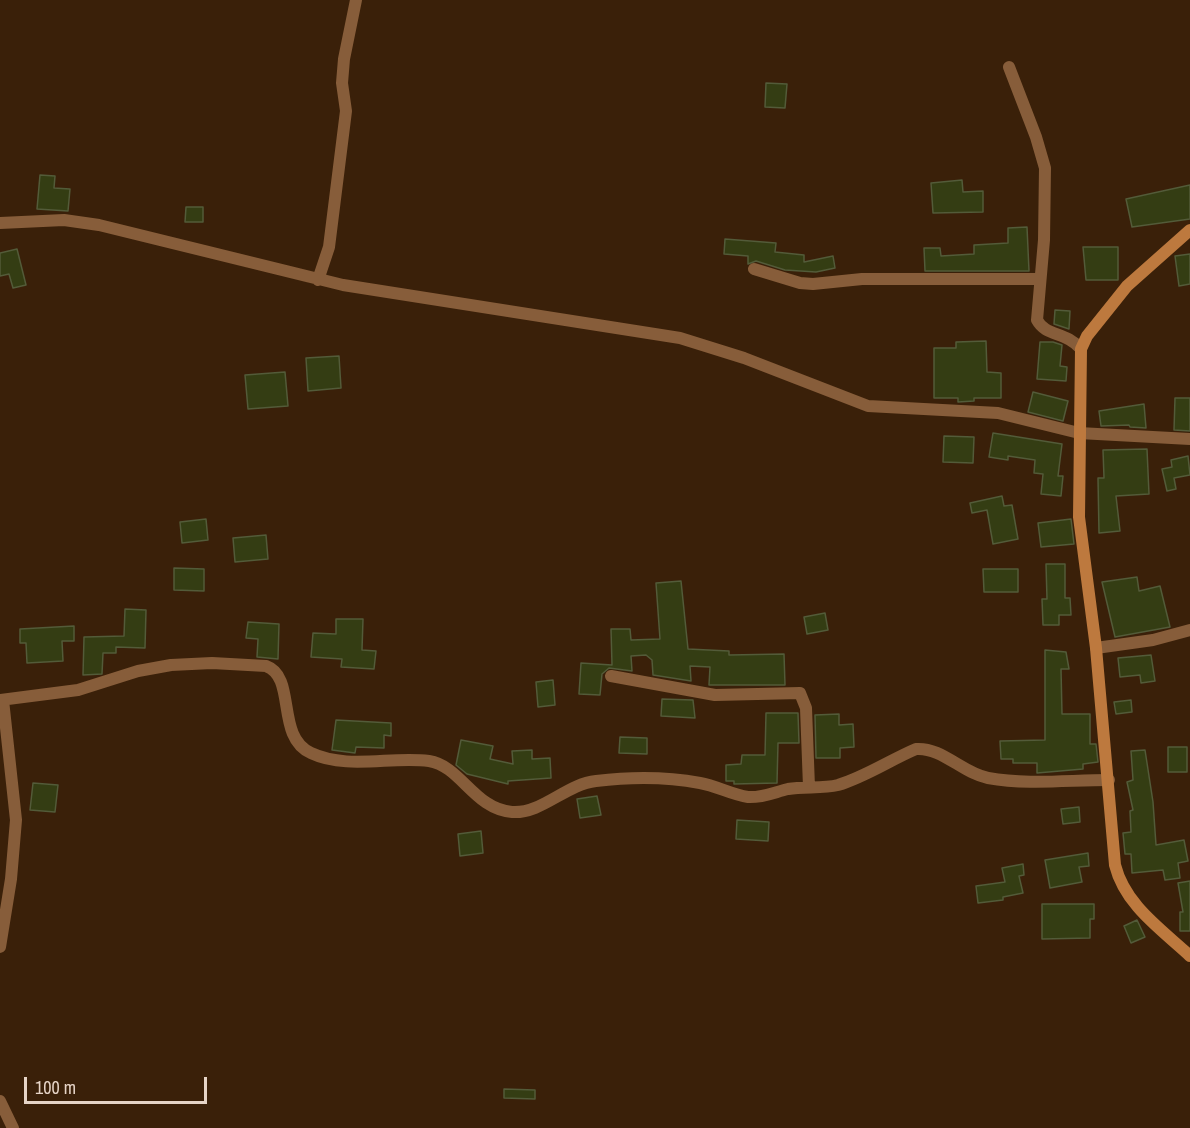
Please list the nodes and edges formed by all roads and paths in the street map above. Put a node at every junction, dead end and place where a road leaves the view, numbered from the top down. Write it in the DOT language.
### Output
graph roads {
  1 [pos="356,0"];
  2 [pos="1009,68"];
  3 [pos="0,222"];
  4 [pos="1190,230"];
  5 [pos="754,269"];
  6 [pos="1039,279"];
  7 [pos="318,280"];
  8 [pos="1081,349"];
  9 [pos="1078,433"];
  10 [pos="1190,439"];
  11 [pos="1190,630"];
  12 [pos="1096,648"];
  13 [pos="610,676"];
  14 [pos="2,700"];
  15 [pos="1109,780"];
  16 [pos="809,787"];
  17 [pos="0,947"];
  18 [pos="1190,956"];
  19 [pos="0,1101"];
  20 [pos="13,1128"];
  1 -- 7 [label="street"];
  2 -- 6 [label="street"];
  3 -- 7 [label="street"];
  4 -- 8 [label="street"];
  5 -- 6 [label="street"];
  6 -- 8 [label="street"];
  7 -- 9 [label="street"];
  8 -- 9 [label="street"];
  9 -- 10 [label="street"];
  9 -- 12 [label="street"];
  11 -- 12 [label="street"];
  12 -- 15 [label="street"];
  13 -- 16 [label="street"];
  14 -- 16 [label="street"];
  14 -- 17 [label="street"];
  15 -- 16 [label="street"];
  15 -- 18 [label="street"];
  19 -- 20 [label="street"];
}
